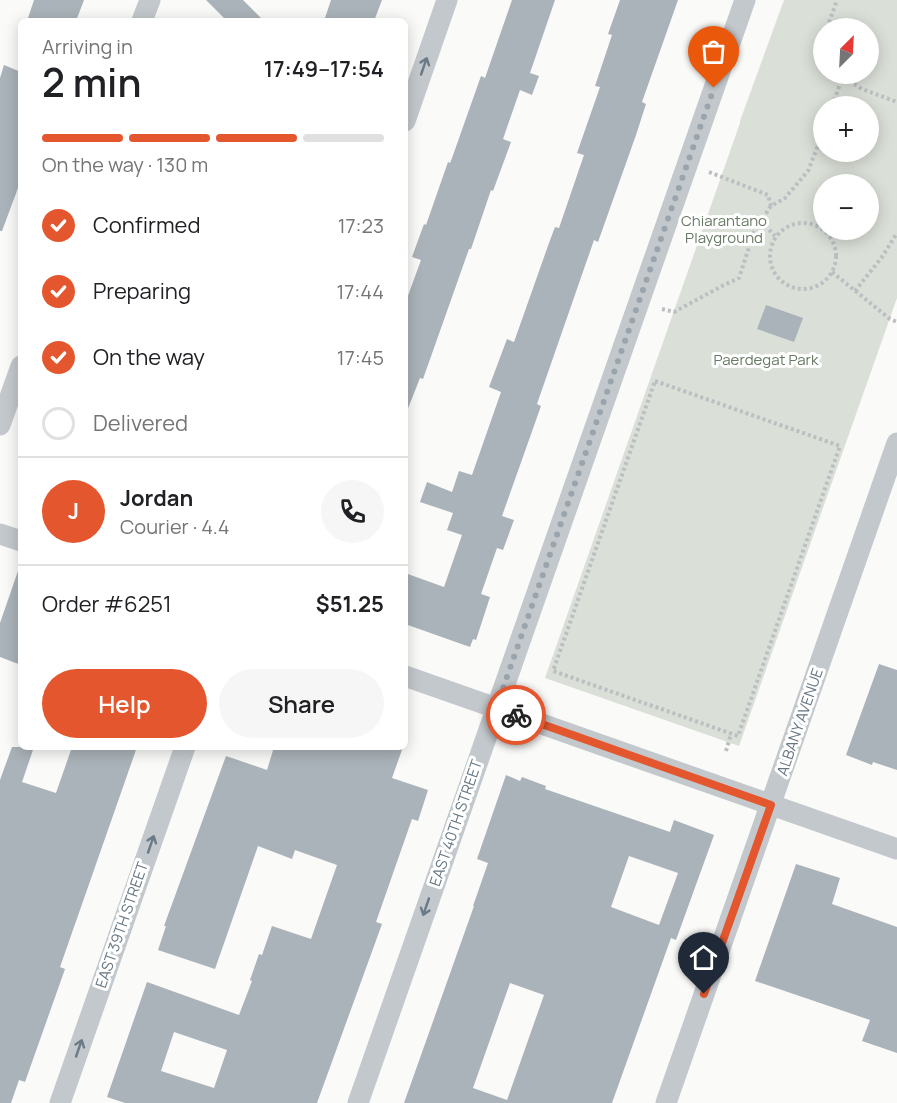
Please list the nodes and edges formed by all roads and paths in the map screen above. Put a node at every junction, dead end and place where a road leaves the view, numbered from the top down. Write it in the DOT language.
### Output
graph roads {
  1 [pos="150,0"];
  2 [pos="447,0"];
  3 [pos="745,0"];
  4 [pos="837,0"];
  5 [pos="143,18"];
  6 [pos="830,18"];
  7 [pos="854,84"];
  8 [pos="897,102"];
  9 [pos="408,112"];
  10 [pos="813,158"];
  11 [pos="710,172"];
  12 [pos="771,206"];
  13 [pos="761,221"];
  14 [pos="897,232"];
  15 [pos="775,236"];
  16 [pos="832,272"];
  17 [pos="855,291"];
  18 [pos="662,309"];
  19 [pos="897,322"];
  20 [pos="18,374"];
  21 [pos="0,425"];
  22 [pos="897,443"];
  23 [pos="0,534"];
  24 [pos="18,541"];
  25 [pos="408,677"];
  26 [pos="496,708"];
  27 [pos="731,734"];
  28 [pos="184,750"];
  29 [pos="726,751"];
  30 [pos="771,805"];
  31 [pos="897,849"];
  32 [pos="60,1103"];
  33 [pos="358,1103"];
  34 [pos="666,1103"];
  1 -- 5 [label="street"];
  9 -- 2 [label="street, one-way"];
  3 -- 26 [label="street, EAST 40TH STREET"];
  4 -- 6 [label="path"];
  7 -- 8 [label="path"];
  10 -- 12 [label="path"];
  11 -- 12 [label="path"];
  12 -- 13 [label="path"];
  13 -- 15 [label="path"];
  13 -- 18 [label="path"];
  14 -- 17 [label="path"];
  15 -- 16 [label="path"];
  15 -- 16 [label="path"];
  16 -- 17 [label="path"];
  17 -- 19 [label="path"];
  20 -- 21 [label="street"];
  22 -- 30 [label="street, ALBANY AVENUE"];
  23 -- 24 [label="street"];
  25 -- 26 [label="street"];
  26 -- 30 [label="street"];
  26 -- 33 [label="street, EAST 40TH STREET, one-way"];
  27 -- 27 [label="path"];
  27 -- 29 [label="path"];
  32 -- 28 [label="street, EAST 39TH STREET, one-way"];
  30 -- 31 [label="street"];
  30 -- 34 [label="street, ALBANY AVENUE"];
}
